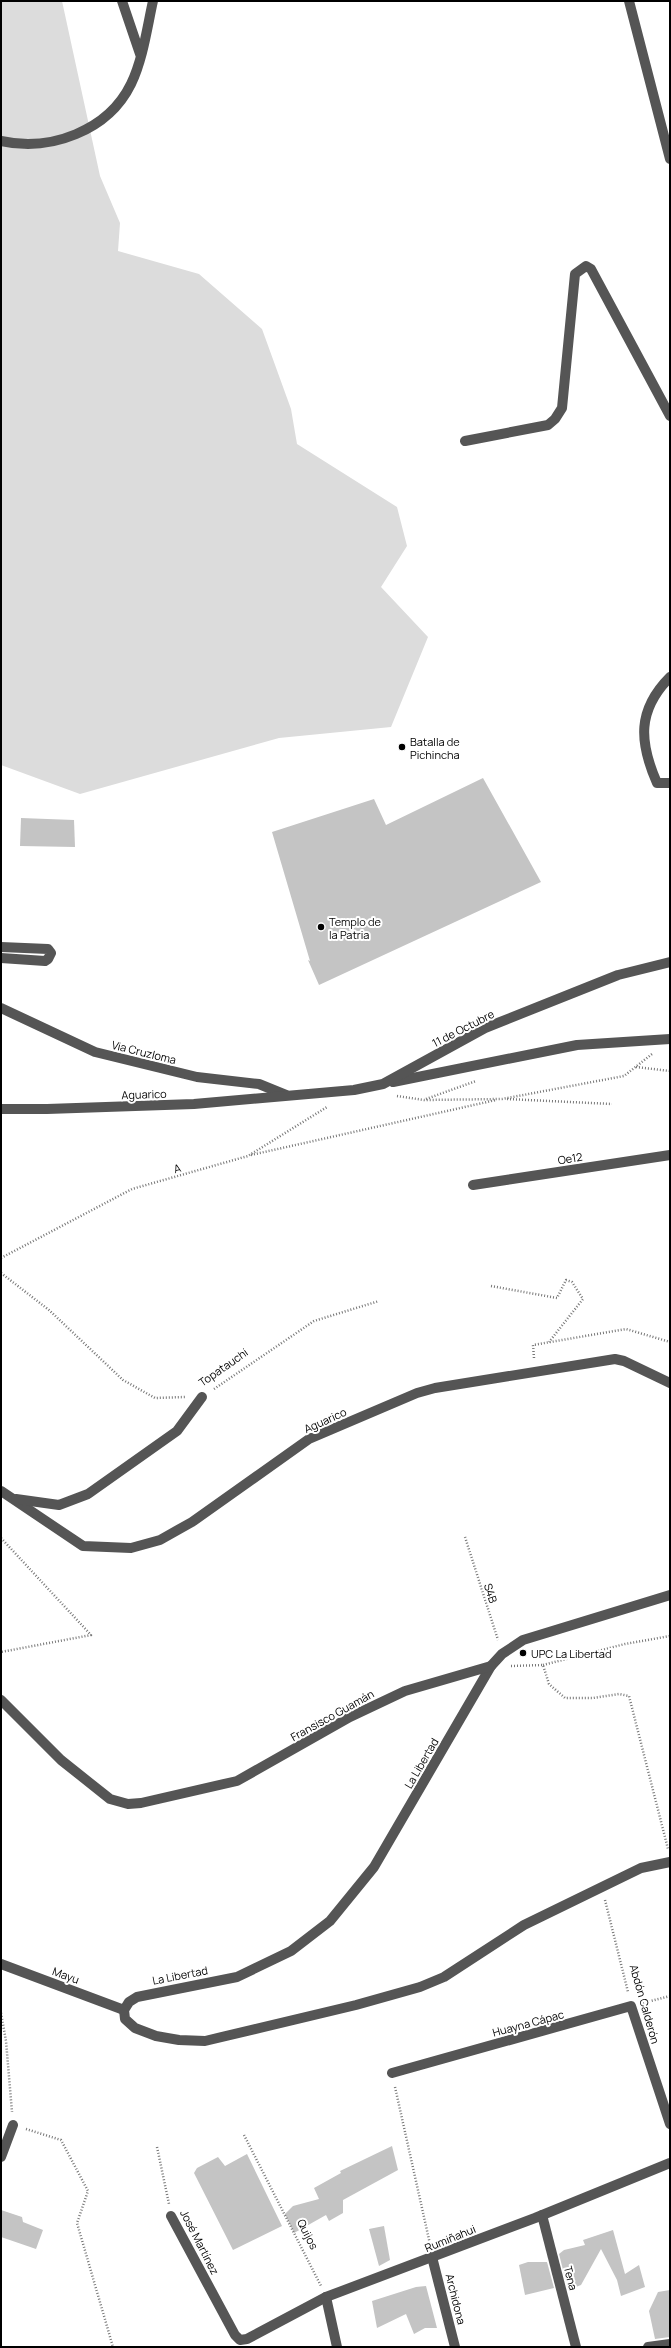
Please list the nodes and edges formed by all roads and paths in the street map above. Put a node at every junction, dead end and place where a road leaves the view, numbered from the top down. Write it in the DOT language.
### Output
graph roads {
  1 [pos="122,1"];
  2 [pos="153,1"];
  3 [pos="629,1"];
  4 [pos="140,54"];
  5 [pos="1,141"];
  6 [pos="670,159"];
  7 [pos="670,416"];
  8 [pos="465,441"];
  9 [pos="670,677"];
  10 [pos="670,783"];
  11 [pos="1,947"];
  12 [pos="1,958"];
  13 [pos="670,962"];
  14 [pos="1,1008"];
  15 [pos="670,1039"];
  16 [pos="659,1050"];
  17 [pos="636,1067"];
  18 [pos="670,1071"];
  19 [pos="383,1084"];
  20 [pos="288,1096"];
  21 [pos="393,1096"];
  22 [pos="502,1099"];
  23 [pos="612,1104"];
  24 [pos="328,1107"];
  25 [pos="1,1109"];
  26 [pos="670,1155"];
  27 [pos="248,1156"];
  28 [pos="473,1184"];
  29 [pos="1,1258"];
  30 [pos="1,1273"];
  31 [pos="491,1286"];
  32 [pos="379,1301"];
  33 [pos="549,1342"];
  34 [pos="670,1342"];
  35 [pos="535,1372"];
  36 [pos="670,1382"];
  37 [pos="202,1397"];
  38 [pos="1,1491"];
  39 [pos="12,1498"];
  40 [pos="465,1537"];
  41 [pos="1,1538"];
  42 [pos="670,1595"];
  43 [pos="670,1636"];
  44 [pos="1,1652"];
  45 [pos="502,1654"];
  46 [pos="543,1665"];
  47 [pos="491,1666"];
  48 [pos="1,1700"];
  49 [pos="668,1850"];
  50 [pos="670,1862"];
  51 [pos="602,1888"];
  52 [pos="1,1964"];
  53 [pos="670,1996"];
  54 [pos="632,2006"];
  55 [pos="124,2010"];
  56 [pos="1,2013"];
  57 [pos="392,2073"];
  58 [pos="670,2124"];
  59 [pos="13,2125"];
  60 [pos="244,2136"];
  61 [pos="157,2147"];
  62 [pos="1,2157"];
  63 [pos="670,2163"];
  64 [pos="542,2215"];
  65 [pos="171,2216"];
  66 [pos="432,2257"];
  67 [pos="326,2297"];
  68 [pos="240,2340"];
  69 [pos="670,2344"];
  70 [pos="113,2347"];
  71 [pos="338,2347"];
  72 [pos="455,2347"];
  73 [pos="576,2347"];
  74 [pos="648,2347"];
  1 -- 4 [label="street"];
  2 -- 4 [label="street"];
  3 -- 6 [label="street"];
  4 -- 5 [label="street"];
  7 -- 8 [label="street"];
  9 -- 10 [label="street"];
  11 -- 12 [label="street"];
  13 -- 19 [label="street, 11 de Octubre"];
  14 -- 20 [label="street, Via Cruzloma"];
  15 -- 19 [label="street"];
  16 -- 17 [label="path"];
  17 -- 18 [label="path"];
  17 -- 22 [label="path"];
  19 -- 20 [label="street, 11 de Octubre"];
  20 -- 25 [label="street, Aguarico"];
  21 -- 22 [label="path"];
  22 -- 23 [label="path"];
  22 -- 27 [label="path"];
  24 -- 27 [label="path, A"];
  26 -- 28 [label="street, Oe12"];
  27 -- 29 [label="path, A"];
  30 -- 37 [label="path"];
  31 -- 33 [label="path"];
  32 -- 37 [label="path, Topatauchi"];
  33 -- 34 [label="path"];
  33 -- 35 [label="path"];
  35 -- 36 [label="street, Aguarico"];
  35 -- 39 [label="street, Aguarico"];
  37 -- 39 [label="street, Topatauchi"];
  38 -- 39 [label="street, Aguarico"];
  40 -- 45 [label="path, S4B"];
  41 -- 44 [label="path"];
  42 -- 45 [label="street, La Libertad"];
  43 -- 46 [label="path"];
  45 -- 47 [label="street, La Libertad"];
  46 -- 47 [label="path"];
  46 -- 49 [label="path"];
  47 -- 48 [label="street, Fransisco Guamán"];
  47 -- 55 [label="street, La Libertad"];
  50 -- 51 [label="street"];
  51 -- 54 [label="path, Abdón Calderón"];
  51 -- 55 [label="street"];
  52 -- 55 [label="street, Mayu"];
  53 -- 54 [label="path"];
  54 -- 57 [label="street, Huayna Cápac"];
  54 -- 58 [label="street, Abdón Calderón"];
  56 -- 59 [label="path"];
  57 -- 66 [label="path"];
  59 -- 62 [label="street"];
  59 -- 70 [label="path"];
  60 -- 67 [label="path, Quijos"];
  61 -- 65 [label="path, José Martínez"];
  63 -- 64 [label="street, Rumiñahui"];
  64 -- 66 [label="street, Rumiñahui"];
  64 -- 73 [label="street, Tena"];
  65 -- 68 [label="street, José Martínez"];
  66 -- 67 [label="street, Rumiñahui"];
  66 -- 72 [label="street, Archidona"];
  67 -- 68 [label="street, Rumiñahui"];
  67 -- 71 [label="street"];
  69 -- 74 [label="street"];
}
